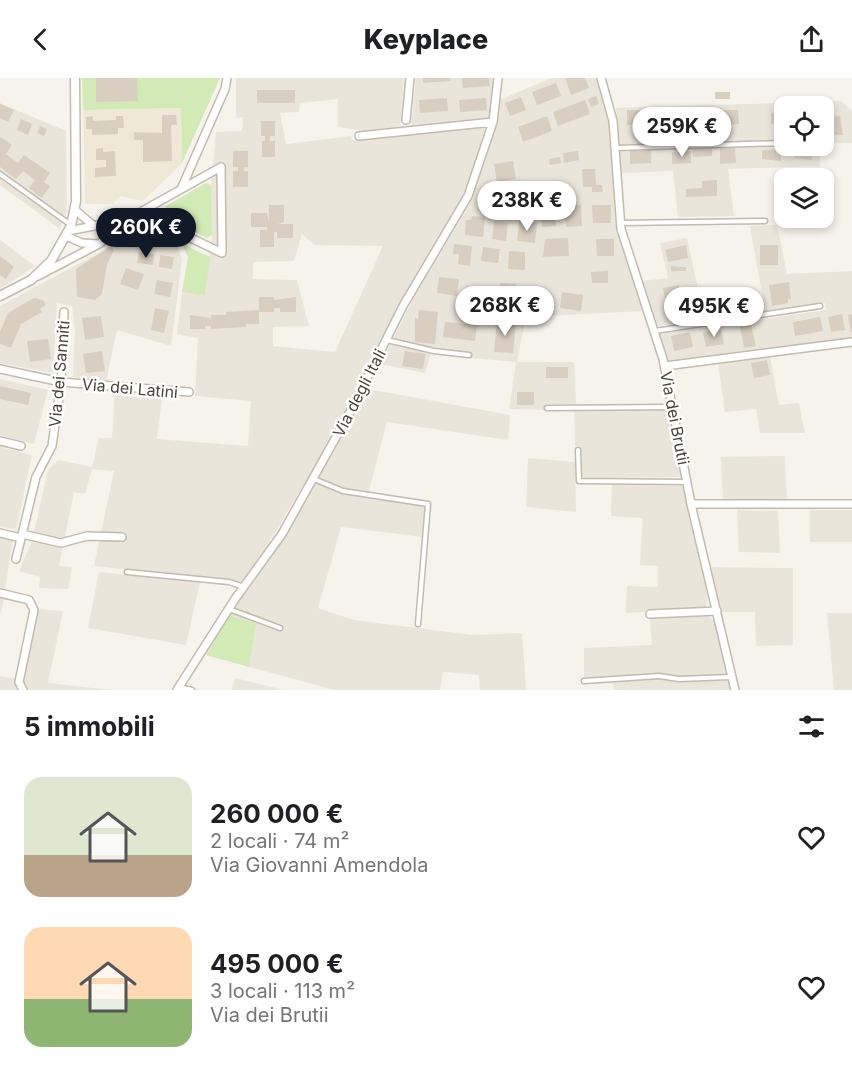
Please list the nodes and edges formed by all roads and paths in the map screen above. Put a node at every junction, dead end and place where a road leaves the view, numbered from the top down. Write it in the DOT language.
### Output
graph roads {
  1 [pos="75,78"];
  2 [pos="227,78"];
  3 [pos="410,78"];
  4 [pos="498,78"];
  5 [pos="601,78"];
  6 [pos="406,120"];
  7 [pos="493,122"];
  8 [pos="359,136"];
  9 [pos="774,143"];
  10 [pos="615,148"];
  11 [pos="0,174"];
  12 [pos="182,187"];
  13 [pos="75,210"];
  14 [pos="139,213"];
  15 [pos="126,220"];
  16 [pos="765,221"];
  17 [pos="620,223"];
  18 [pos="94,226"];
  19 [pos="69,231"];
  20 [pos="99,244"];
  21 [pos="32,280"];
  22 [pos="2,292"];
  23 [pos="820,306"];
  24 [pos="64,312"];
  25 [pos="654,331"];
  26 [pos="386,339"];
  27 [pos="852,342"];
  28 [pos="469,355"];
  29 [pos="664,366"];
  30 [pos="0,369"];
  31 [pos="61,382"];
  32 [pos="189,392"];
  33 [pos="674,407"];
  34 [pos="547,408"];
  35 [pos="0,441"];
  36 [pos="21,446"];
  37 [pos="578,450"];
  38 [pos="313,479"];
  39 [pos="687,482"];
  40 [pos="690,504"];
  41 [pos="852,504"];
  42 [pos="0,533"];
  43 [pos="21,536"];
  44 [pos="122,537"];
  45 [pos="16,559"];
  46 [pos="127,572"];
  47 [pos="244,587"];
  48 [pos="0,593"];
  49 [pos="229,609"];
  50 [pos="717,611"];
  51 [pos="650,614"];
  52 [pos="418,624"];
  53 [pos="280,628"];
  54 [pos="732,677"];
  55 [pos="584,681"];
  56 [pos="178,688"];
  57 [pos="23,690"];
  58 [pos="192,690"];
  59 [pos="735,690"];
  1 -- 13 [label="street"];
  2 -- 12 [label="street"];
  3 -- 6 [label="street"];
  4 -- 7 [label="street, Via degli Itali"];
  5 -- 10 [label="street, Via dei Brutii"];
  7 -- 8 [label="street"];
  7 -- 26 [label="street, Via degli Itali"];
  9 -- 10 [label="lane"];
  10 -- 17 [label="street, Via dei Brutii"];
  11 -- 19 [label="lane"];
  12 -- 14 [label="street"];
  12 -- 14 [label="street"];
  13 -- 18 [label="street"];
  13 -- 19 [label="street"];
  14 -- 15 [label="street"];
  15 -- 18 [label="street"];
  15 -- 20 [label="street"];
  16 -- 17 [label="lane"];
  17 -- 25 [label="street, Via dei Brutii"];
  18 -- 19 [label="street"];
  19 -- 20 [label="street"];
  19 -- 21 [label="street"];
  20 -- 21 [label="street"];
  21 -- 22 [label="street"];
  23 -- 25 [label="lane"];
  24 -- 31 [label="street, Via dei Sanniti"];
  25 -- 29 [label="street, Via dei Brutii"];
  26 -- 28 [label="lane"];
  26 -- 38 [label="street, Via degli Itali"];
  27 -- 29 [label="street"];
  29 -- 33 [label="street, Via dei Brutii"];
  30 -- 31 [label="street, Via dei Latini"];
  31 -- 32 [label="street, Via dei Latini"];
  31 -- 43 [label="street, Via dei Sanniti"];
  33 -- 34 [label="lane"];
  33 -- 39 [label="street, Via dei Brutii"];
  35 -- 36 [label="street"];
  37 -- 39 [label="lane"];
  38 -- 47 [label="street, Via degli Itali"];
  38 -- 52 [label="lane"];
  39 -- 40 [label="street, Via dei Brutii"];
  40 -- 41 [label="street"];
  40 -- 50 [label="street, Via dei Brutii"];
  42 -- 43 [label="street"];
  43 -- 44 [label="street"];
  43 -- 45 [label="street, Via dei Sanniti"];
  46 -- 47 [label="lane"];
  47 -- 49 [label="street, Via degli Itali"];
  48 -- 57 [label="street"];
  49 -- 53 [label="lane"];
  49 -- 56 [label="street, Via degli Itali"];
  50 -- 51 [label="street"];
  50 -- 54 [label="street, Via dei Brutii"];
  54 -- 55 [label="lane"];
  54 -- 59 [label="street, Via dei Brutii"];
  56 -- 58 [label="lane"];
}
